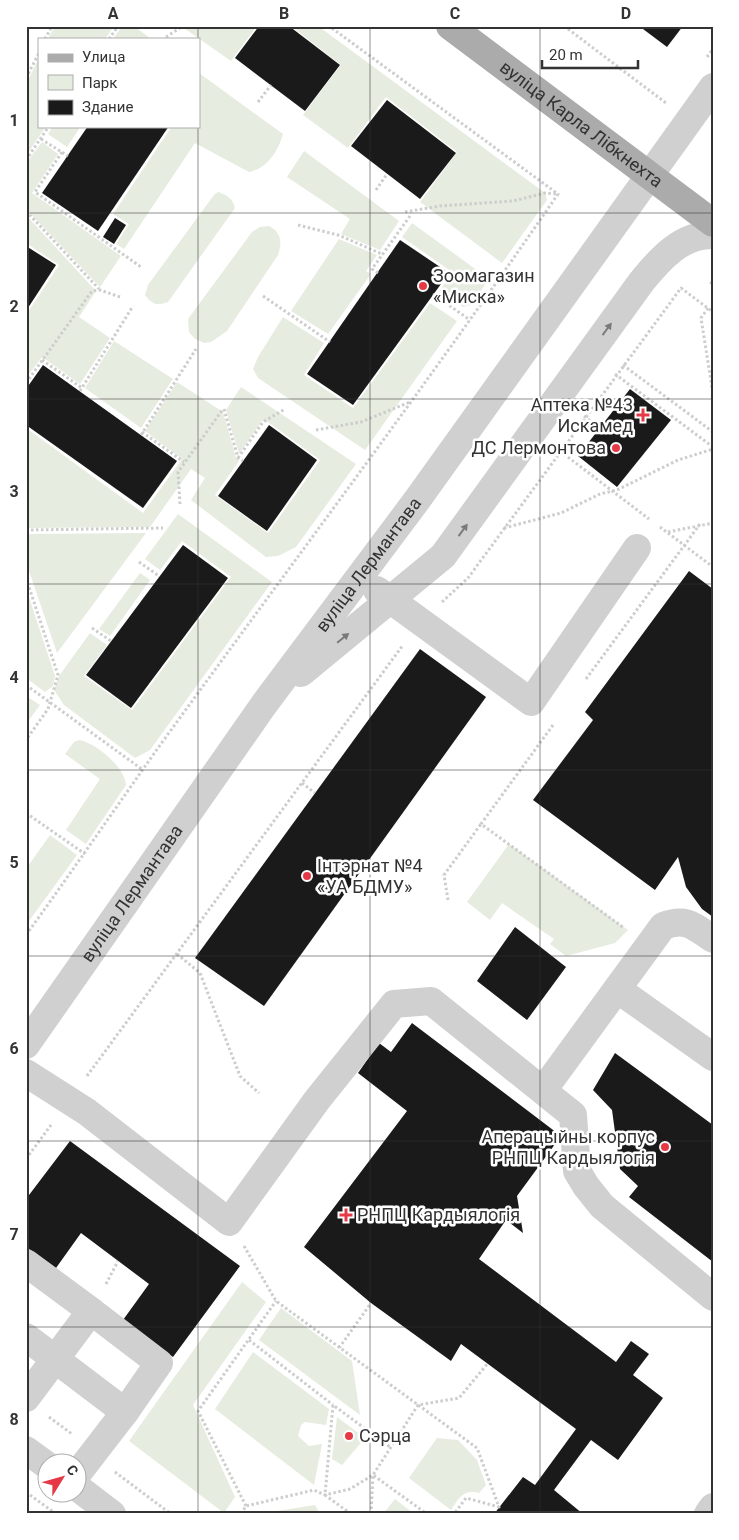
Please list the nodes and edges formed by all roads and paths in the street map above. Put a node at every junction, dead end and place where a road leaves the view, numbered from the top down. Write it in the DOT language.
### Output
graph roads {
  1 [pos="52,26"];
  2 [pos="118,26"];
  3 [pos="184,26"];
  4 [pos="329,26"];
  5 [pos="450,26"];
  6 [pos="564,26"];
  7 [pos="166,37"];
  8 [pos="46,38"];
  9 [pos="110,38"];
  10 [pos="713,49"];
  11 [pos="38,55"];
  12 [pos="708,75"];
  13 [pos="26,78"];
  14 [pos="271,85"];
  15 [pos="258,102"];
  16 [pos="672,107"];
  17 [pos="48,128"];
  18 [pos="41,139"];
  19 [pos="62,152"];
  20 [pos="68,156"];
  21 [pos="26,160"];
  22 [pos="387,174"];
  23 [pos="648,176"];
  24 [pos="376,190"];
  25 [pos="558,194"];
  26 [pos="26,211"];
  27 [pos="406,212"];
  28 [pos="410,216"];
  29 [pos="713,223"];
  30 [pos="298,225"];
  31 [pos="713,235"];
  32 [pos="382,254"];
  33 [pos="141,266"];
  34 [pos="378,273"];
  35 [pos="100,290"];
  36 [pos="433,294"];
  37 [pos="263,296"];
  38 [pos="120,297"];
  39 [pos="133,306"];
  40 [pos="708,308"];
  41 [pos="713,312"];
  42 [pos="470,320"];
  43 [pos="330,342"];
  44 [pos="196,349"];
  45 [pos="42,360"];
  46 [pos="623,366"];
  47 [pos="609,369"];
  48 [pos="616,374"];
  49 [pos="26,383"];
  50 [pos="713,394"];
  51 [pos="411,401"];
  52 [pos="285,409"];
  53 [pos="578,411"];
  54 [pos="586,417"];
  55 [pos="597,426"];
  56 [pos="316,430"];
  57 [pos="713,432"];
  58 [pos="713,448"];
  59 [pos="560,451"];
  60 [pos="238,458"];
  61 [pos="243,461"];
  62 [pos="184,462"];
  63 [pos="610,491"];
  64 [pos="180,504"];
  65 [pos="713,523"];
  66 [pos="700,524"];
  67 [pos="163,528"];
  68 [pos="504,528"];
  69 [pos="26,530"];
  70 [pos="668,532"];
  71 [pos="663,534"];
  72 [pos="684,545"];
  73 [pos="637,548"];
  74 [pos="139,562"];
  75 [pos="713,567"];
  76 [pos="159,576"];
  77 [pos="26,578"];
  78 [pos="359,578"];
  79 [pos="391,600"];
  80 [pos="420,621"];
  81 [pos="92,628"];
  82 [pos="111,641"];
  83 [pos="586,680"];
  84 [pos="26,685"];
  85 [pos="50,702"];
  86 [pos="265,703"];
  87 [pos="557,720"];
  88 [pos="26,740"];
  89 [pos="143,770"];
  90 [pos="302,783"];
  91 [pos="315,793"];
  92 [pos="26,813"];
  93 [pos="481,824"];
  94 [pos="85,854"];
  95 [pos="448,900"];
  96 [pos="26,935"];
  97 [pos="713,939"];
  98 [pos="648,946"];
  99 [pos="176,954"];
  100 [pos="617,988"];
  101 [pos="26,1045"];
  102 [pos="713,1057"];
  103 [pos="26,1074"];
  104 [pos="544,1089"];
  105 [pos="259,1093"];
  106 [pos="69,1101"];
  107 [pos="26,1159"];
  108 [pos="230,1222"];
  109 [pos="26,1263"];
  110 [pos="713,1297"];
  111 [pos="276,1301"];
  112 [pos="371,1303"];
  113 [pos="91,1311"];
  114 [pos="26,1337"];
  115 [pos="249,1340"];
  116 [pos="339,1348"];
  117 [pos="56,1359"];
  118 [pos="488,1362"];
  119 [pos="26,1398"];
  120 [pos="333,1405"];
  121 [pos="418,1405"];
  122 [pos="125,1412"];
  123 [pos="390,1447"];
  124 [pos="26,1450"];
  125 [pos="38,1459"];
  126 [pos="88,1460"];
  127 [pos="373,1475"];
  128 [pos="26,1492"];
  129 [pos="325,1495"];
  130 [pos="88,1496"];
  131 [pos="246,1506"];
  132 [pos="713,1507"];
  133 [pos="56,1514"];
  134 [pos="112,1514"];
  135 [pos="240,1514"];
  136 [pos="350,1514"];
  137 [pos="371,1514"];
  138 [pos="427,1514"];
  139 [pos="454,1514"];
  140 [pos="708,1514"];
  1 -- 8 [label="path"];
  2 -- 9 [label="path"];
  3 -- 7 [label="path"];
  4 -- 25 [label="path"];
  5 -- 23 [label="main road, вуліца Карла Лібкнехта"];
  6 -- 16 [label="path"];
  10 -- 12 [label="path"];
  11 -- 13 [label="path"];
  12 -- 23 [label="street, вуліца Лермантава"];
  14 -- 15 [label="path"];
  17 -- 18 [label="path"];
  18 -- 19 [label="path"];
  18 -- 21 [label="path"];
  19 -- 20 [label="path"];
  19 -- 33 [label="path"];
  22 -- 24 [label="path"];
  23 -- 29 [label="main road, вуліца Карла Лібкнехта"];
  23 -- 78 [label="street, вуліца Лермантава"];
  25 -- 27 [label="path"];
  25 -- 42 [label="path"];
  26 -- 35 [label="path"];
  28 -- 32 [label="path"];
  30 -- 32 [label="path"];
  79 -- 31 [label="street, one-way"];
  32 -- 34 [label="path"];
  35 -- 38 [label="path"];
  35 -- 45 [label="path"];
  36 -- 42 [label="path"];
  37 -- 43 [label="path"];
  39 -- 45 [label="path"];
  40 -- 41 [label="path"];
  40 -- 46 [label="path"];
  40 -- 50 [label="path"];
  42 -- 51 [label="path"];
  44 -- 62 [label="path"];
  45 -- 49 [label="path"];
  46 -- 48 [label="path"];
  46 -- 57 [label="path"];
  47 -- 48 [label="path"];
  48 -- 54 [label="path"];
  48 -- 58 [label="path"];
  51 -- 56 [label="path"];
  51 -- 89 [label="path"];
  52 -- 60 [label="path"];
  53 -- 54 [label="path"];
  54 -- 55 [label="path"];
  54 -- 59 [label="path"];
  58 -- 63 [label="path"];
  59 -- 63 [label="path"];
  59 -- 68 [label="path"];
  60 -- 61 [label="path"];
  60 -- 62 [label="path"];
  62 -- 64 [label="path"];
  63 -- 68 [label="path"];
  63 -- 70 [label="path"];
  65 -- 66 [label="path"];
  66 -- 70 [label="path"];
  66 -- 72 [label="path"];
  67 -- 69 [label="path"];
  68 -- 80 [label="path"];
  70 -- 71 [label="path"];
  70 -- 72 [label="path"];
  72 -- 75 [label="path"];
  72 -- 83 [label="path"];
  73 -- 80 [label="street"];
  74 -- 76 [label="path"];
  77 -- 85 [label="path"];
  78 -- 79 [label="street"];
  78 -- 86 [label="street, вуліца Лермантава"];
  79 -- 80 [label="street"];
  86 -- 79 [label="street, one-way"];
  80 -- 90 [label="path"];
  81 -- 82 [label="path"];
  84 -- 85 [label="path"];
  85 -- 88 [label="path"];
  85 -- 89 [label="path"];
  86 -- 101 [label="street, вуліца Лермантава"];
  87 -- 93 [label="path"];
  89 -- 94 [label="path"];
  90 -- 91 [label="path"];
  90 -- 99 [label="path"];
  92 -- 94 [label="path"];
  93 -- 95 [label="path"];
  93 -- 98 [label="path"];
  94 -- 96 [label="path"];
  97 -- 98 [label="street"];
  98 -- 100 [label="street"];
  99 -- 105 [label="path"];
  99 -- 106 [label="path"];
  100 -- 102 [label="street"];
  100 -- 104 [label="street"];
  103 -- 106 [label="street"];
  104 -- 108 [label="street"];
  104 -- 110 [label="street"];
  106 -- 107 [label="path"];
  106 -- 108 [label="street"];
  108 -- 111 [label="path"];
  109 -- 113 [label="street"];
  111 -- 115 [label="path"];
  111 -- 116 [label="path"];
  112 -- 116 [label="path"];
  113 -- 117 [label="street"];
  113 -- 122 [label="street"];
  114 -- 117 [label="street"];
  115 -- 120 [label="path"];
  115 -- 131 [label="path"];
  116 -- 121 [label="path"];
  117 -- 119 [label="street"];
  117 -- 122 [label="street"];
  118 -- 121 [label="path"];
  120 -- 123 [label="path"];
  120 -- 129 [label="path"];
  121 -- 123 [label="path"];
  121 -- 139 [label="path"];
  122 -- 126 [label="street"];
  123 -- 127 [label="path"];
  124 -- 125 [label="street"];
  127 -- 129 [label="path"];
  127 -- 137 [label="path"];
  127 -- 138 [label="path"];
  128 -- 133 [label="path"];
  129 -- 131 [label="path"];
  129 -- 136 [label="path"];
  130 -- 134 [label="street"];
  131 -- 135 [label="path"];
  132 -- 140 [label="street"];
}
